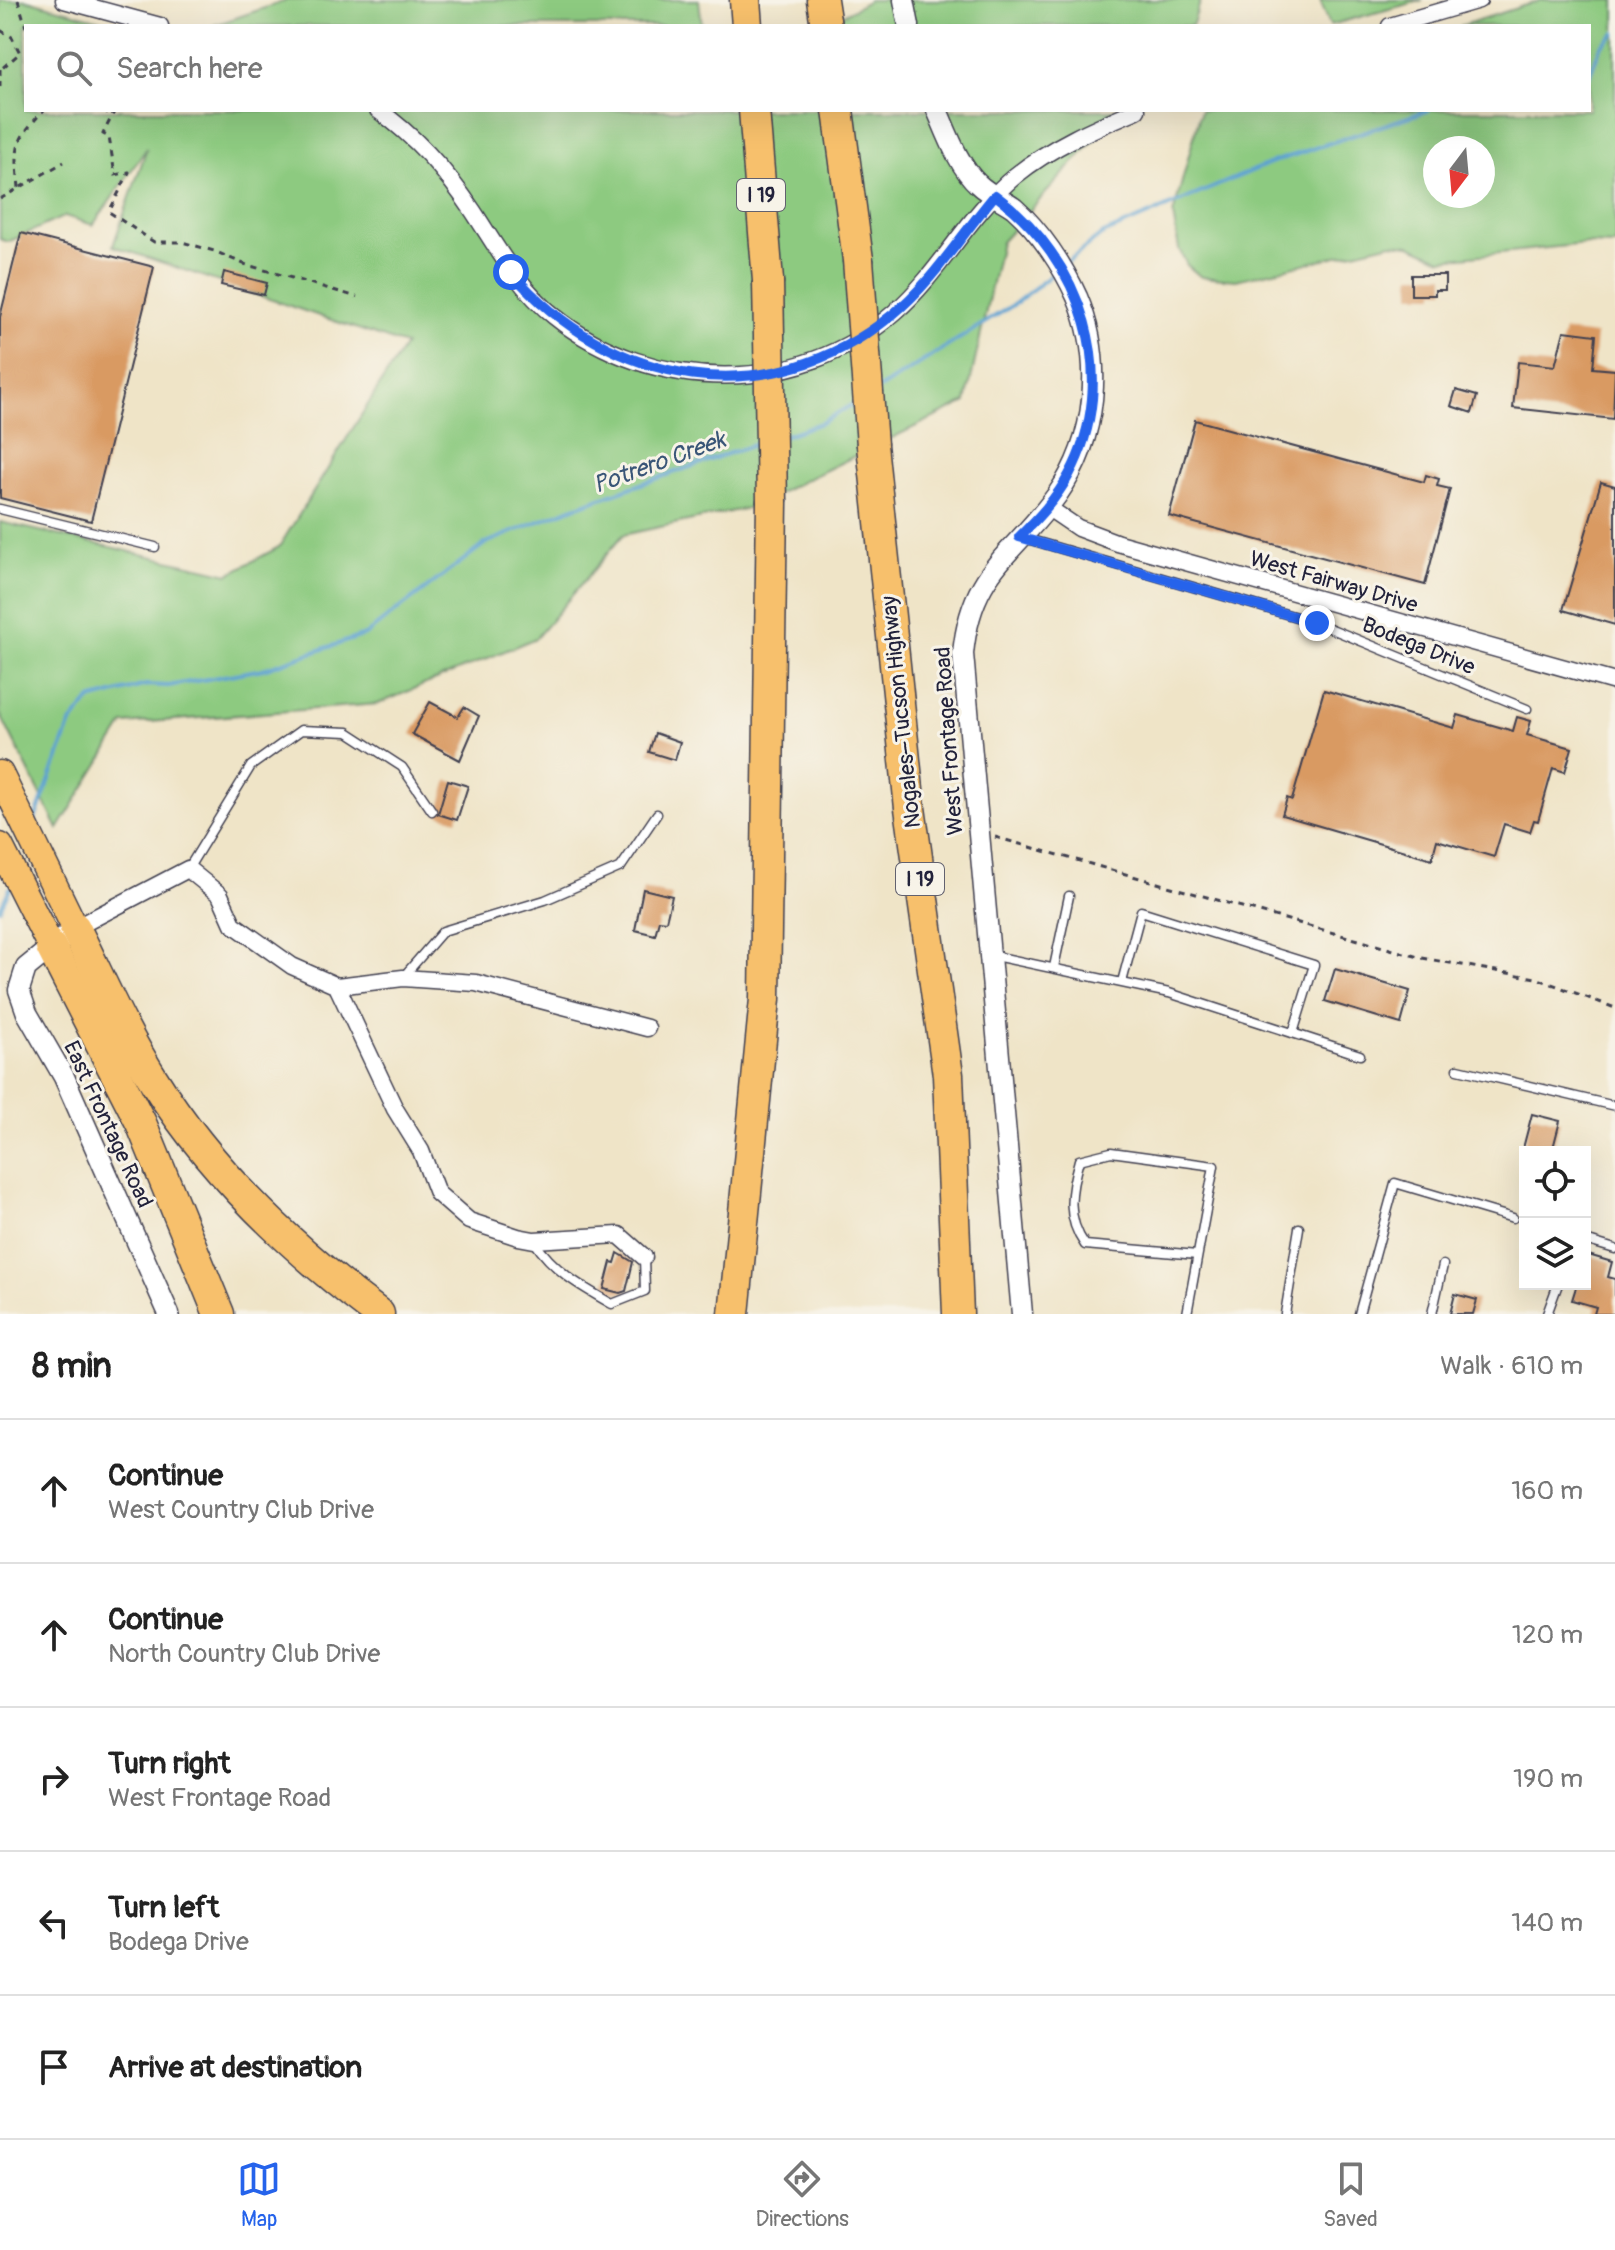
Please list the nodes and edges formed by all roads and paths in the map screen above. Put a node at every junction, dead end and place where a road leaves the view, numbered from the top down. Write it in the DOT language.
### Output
graph roads {
  1 [pos="18,0"];
  2 [pos="64,0"];
  3 [pos="745,0"];
  4 [pos="822,0"];
  5 [pos="904,0"];
  6 [pos="1479,0"];
  7 [pos="25,24"];
  8 [pos="153,24"];
  9 [pos="747,24"];
  10 [pos="826,24"];
  11 [pos="909,24"];
  12 [pos="1397,24"];
  13 [pos="0,30"];
  14 [pos="0,68"];
  15 [pos="0,87"];
  16 [pos="42,112"];
  17 [pos="106,112"];
  18 [pos="114,112"];
  19 [pos="380,112"];
  20 [pos="754,112"];
  21 [pos="838,112"];
  22 [pos="938,112"];
  23 [pos="1132,112"];
  24 [pos="112,116"];
  25 [pos="64,162"];
  26 [pos="19,188"];
  27 [pos="995,195"];
  28 [pos="0,199"];
  29 [pos="357,297"];
  30 [pos="1047,507"];
  31 [pos="0,509"];
  32 [pos="1019,537"];
  33 [pos="155,547"];
  34 [pos="1615,682"];
  35 [pos="1527,709"];
  36 [pos="3,780"];
  37 [pos="432,811"];
  38 [pos="657,814"];
  39 [pos="978,833"];
  40 [pos="0,846"];
  41 [pos="188,869"];
  42 [pos="1069,896"];
  43 [pos="75,928"];
  44 [pos="51,947"];
  45 [pos="990,955"];
  46 [pos="1054,967"];
  47 [pos="403,978"];
  48 [pos="1122,982"];
  49 [pos="337,986"];
  50 [pos="1615,1008"];
  51 [pos="647,1028"];
  52 [pos="1293,1033"];
  53 [pos="1360,1055"];
  54 [pos="1458,1069"];
  55 [pos="1615,1106"];
  56 [pos="1513,1218"];
  57 [pos="1299,1228"];
  58 [pos="534,1240"];
  59 [pos="1591,1242"];
  60 [pos="1615,1249"];
  61 [pos="1197,1255"];
  62 [pos="644,1257"];
  63 [pos="1443,1265"];
  64 [pos="1556,1290"];
  65 [pos="169,1314"];
  66 [pos="219,1314"];
  67 [pos="379,1314"];
  68 [pos="734,1314"];
  69 [pos="958,1314"];
  70 [pos="1022,1314"];
  71 [pos="1187,1314"];
  72 [pos="1285,1314"];
  73 [pos="1359,1314"];
  74 [pos="1432,1314"];
  75 [pos="1547,1314"];
  1 -- 7 [label="path"];
  2 -- 8 [label="street"];
  3 -- 9 [label="highway"];
  4 -- 10 [label="highway"];
  5 -- 11 [label="street"];
  6 -- 12 [label="street"];
  13 -- 14 [label="path"];
  14 -- 15 [label="path"];
  16 -- 26 [label="path"];
  17 -- 24 [label="path"];
  18 -- 24 [label="path"];
  19 -- 27 [label="street"];
  20 -- 68 [label="highway, I 19, bridge"];
  21 -- 69 [label="highway, Nogales–Tucson Highway / I 19, bridge"];
  22 -- 27 [label="street, West Frontage Road"];
  23 -- 27 [label="street"];
  24 -- 29 [label="path"];
  25 -- 26 [label="path"];
  26 -- 28 [label="path"];
  27 -- 30 [label="street, West Frontage Road"];
  30 -- 32 [label="street, West Frontage Road"];
  30 -- 34 [label="street, West Fairway Drive"];
  31 -- 33 [label="lane"];
  32 -- 35 [label="lane, Bodega Drive"];
  32 -- 39 [label="street, West Frontage Road"];
  36 -- 43 [label="main road"];
  37 -- 41 [label="lane"];
  38 -- 47 [label="lane"];
  39 -- 45 [label="street, West Frontage Road"];
  39 -- 50 [label="path"];
  40 -- 44 [label="main road"];
  41 -- 43 [label="street"];
  41 -- 49 [label="street"];
  42 -- 46 [label="lane"];
  43 -- 44 [label="street, East Frontage Road"];
  43 -- 67 [label="highway"];
  44 -- 65 [label="street, East Frontage Road"];
  44 -- 66 [label="highway"];
  45 -- 46 [label="lane"];
  45 -- 70 [label="street, West Frontage Road"];
  46 -- 48 [label="lane"];
  47 -- 49 [label="street"];
  47 -- 51 [label="street"];
  48 -- 52 [label="lane"];
  48 -- 52 [label="lane"];
  49 -- 58 [label="street"];
  52 -- 53 [label="lane"];
  54 -- 55 [label="lane"];
  56 -- 73 [label="lane"];
  57 -- 72 [label="lane"];
  58 -- 62 [label="street"];
  58 -- 62 [label="lane"];
  59 -- 60 [label="lane"];
  61 -- 61 [label="lane"];
  61 -- 71 [label="lane"];
  63 -- 74 [label="lane"];
  64 -- 75 [label="lane"];
}
